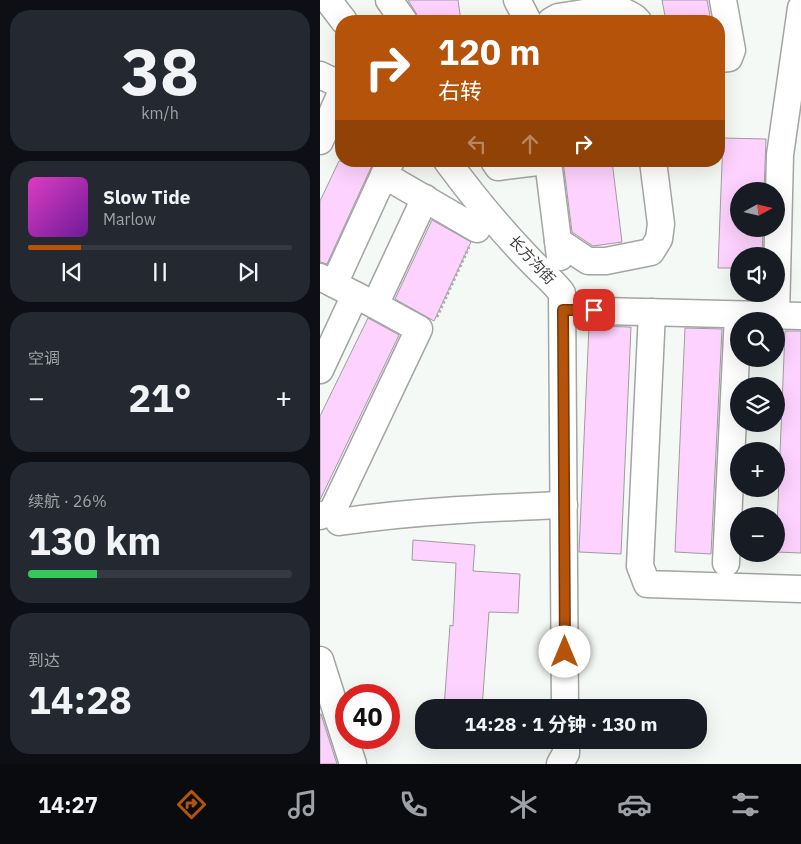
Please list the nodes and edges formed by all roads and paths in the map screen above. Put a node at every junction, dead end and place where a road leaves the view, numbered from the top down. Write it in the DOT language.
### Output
graph roads {
  1 [pos="328,0"];
  2 [pos="389,0"];
  3 [pos="517,0"];
  4 [pos="723,0"];
  5 [pos="732,0"];
  6 [pos="801,8"];
  7 [pos="628,13"];
  8 [pos="339,15"];
  9 [pos="400,15"];
  10 [pos="525,15"];
  11 [pos="593,15"];
  12 [pos="728,30"];
  13 [pos="725,58"];
  14 [pos="320,75"];
  15 [pos="796,81"];
  16 [pos="335,82"];
  17 [pos="335,107"];
  18 [pos="320,141"];
  19 [pos="452,167"];
  20 [pos="548,167"];
  21 [pos="654,167"];
  22 [pos="388,168"];
  23 [pos="425,198"];
  24 [pos="477,228"];
  25 [pos="558,241"];
  26 [pos="338,287"];
  27 [pos="562,301"];
  28 [pos="652,312"];
  29 [pos="730,315"];
  30 [pos="788,316"];
  31 [pos="419,328"];
  32 [pos="735,367"];
  33 [pos="320,370"];
  34 [pos="564,505"];
  35 [pos="329,519"];
  36 [pos="726,563"];
  37 [pos="801,589"];
  38 [pos="320,660"];
  39 [pos="565,699"];
  40 [pos="566,749"];
  41 [pos="353,764"];
  42 [pos="560,764"];
  1 -- 8 [label="street"];
  2 -- 9 [label="street"];
  3 -- 10 [label="street"];
  4 -- 12 [label="street"];
  5 -- 12 [label="street"];
  6 -- 15 [label="street"];
  7 -- 11 [label="street"];
  12 -- 13 [label="street"];
  14 -- 16 [label="street"];
  15 -- 30 [label="street"];
  17 -- 18 [label="street"];
  19 -- 27 [label="street, 长方沟街"];
  20 -- 25 [label="street"];
  21 -- 25 [label="street"];
  22 -- 23 [label="street"];
  22 -- 26 [label="street"];
  23 -- 24 [label="street"];
  23 -- 26 [label="street"];
  24 -- 31 [label="path"];
  25 -- 27 [label="street"];
  26 -- 31 [label="street"];
  26 -- 33 [label="street"];
  27 -- 28 [label="street"];
  27 -- 34 [label="street"];
  28 -- 29 [label="street"];
  28 -- 37 [label="street"];
  31 -- 35 [label="street"];
  32 -- 36 [label="street"];
  34 -- 35 [label="street"];
  34 -- 39 [label="street"];
  38 -- 41 [label="street"];
  40 -- 42 [label="street"];
}
